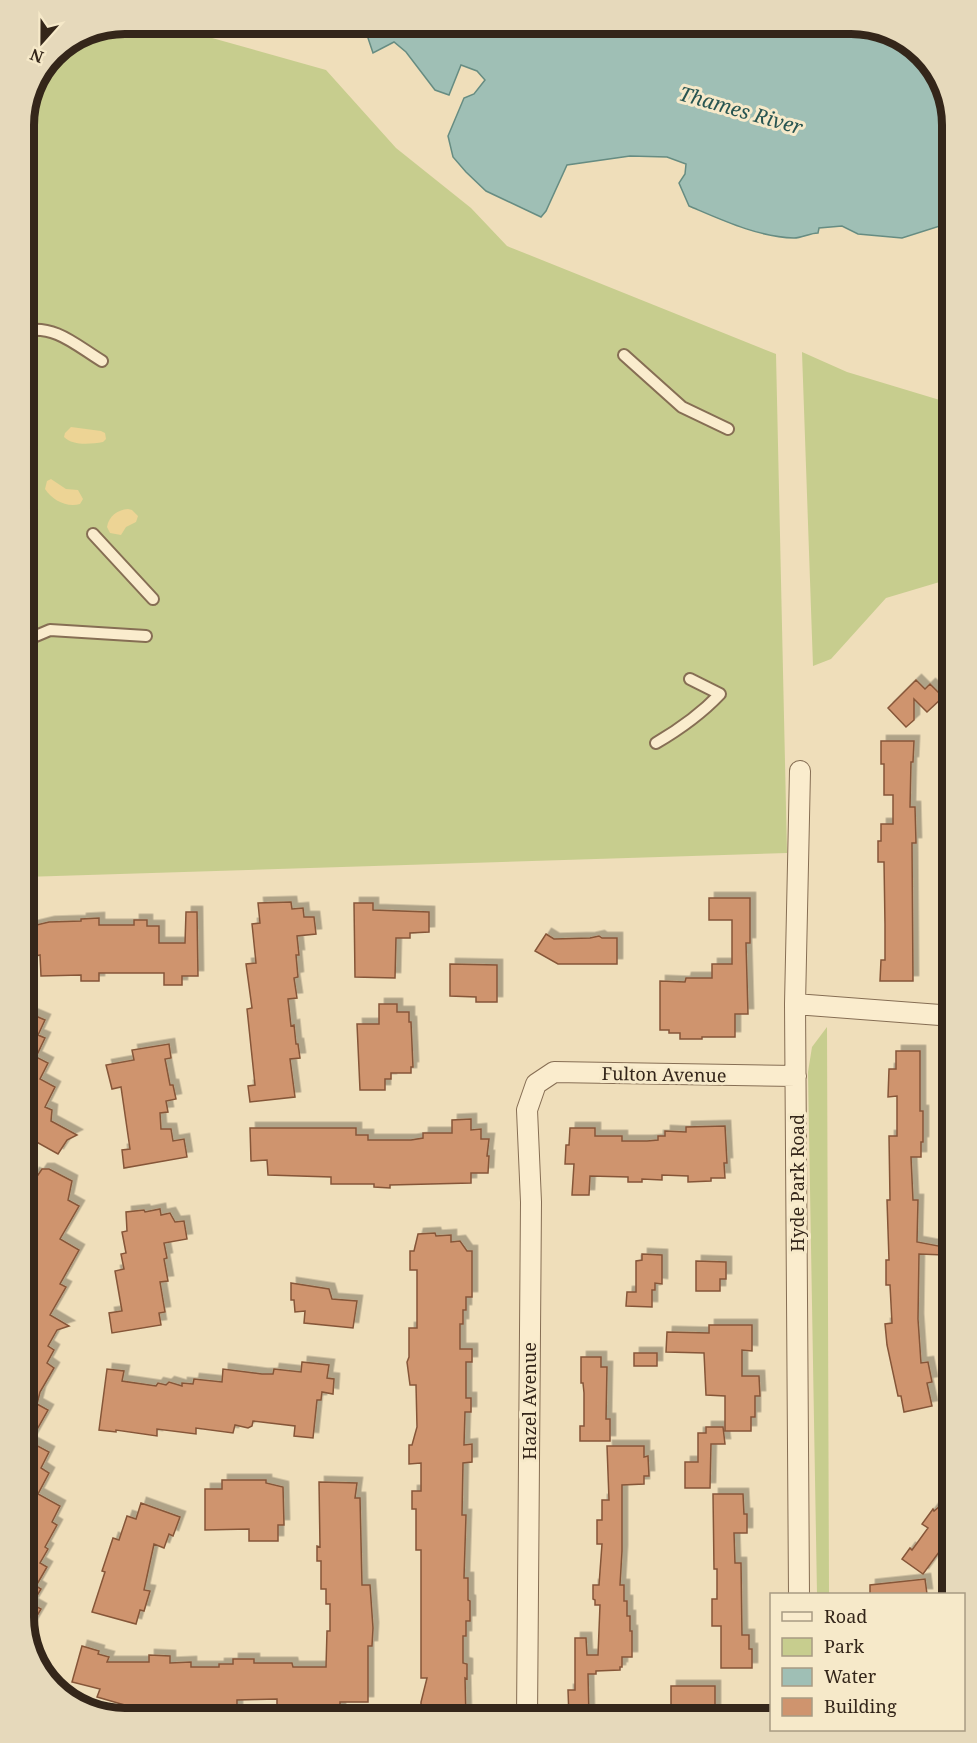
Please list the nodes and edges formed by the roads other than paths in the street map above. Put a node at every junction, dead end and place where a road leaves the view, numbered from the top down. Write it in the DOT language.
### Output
graph roads {
  1 [pos="35,330"];
  2 [pos="624,355"];
  3 [pos="102,361"];
  4 [pos="728,429"];
  5 [pos="93,534"];
  6 [pos="153,599"];
  7 [pos="35,636"];
  8 [pos="146,636"];
  9 [pos="690,679"];
  10 [pos="656,743"];
  11 [pos="800,771"];
  12 [pos="795,1004"];
  13 [pos="942,1015"];
  14 [pos="796,1076"];
  15 [pos="536,1084"];
  16 [pos="799,1593"];
  17 [pos="526,1708"];
  1 -- 3 [label="lane"];
  2 -- 4 [label="lane"];
  5 -- 6 [label="lane"];
  7 -- 8 [label="lane"];
  9 -- 10 [label="lane"];
  11 -- 12 [label="street, Hyde Park Road"];
  12 -- 13 [label="street"];
  12 -- 14 [label="street, Hyde Park Road"];
  14 -- 15 [label="street, Fulton Avenue"];
  14 -- 16 [label="street, Hyde Park Road"];
  15 -- 17 [label="street, Hazel Avenue"];
}
